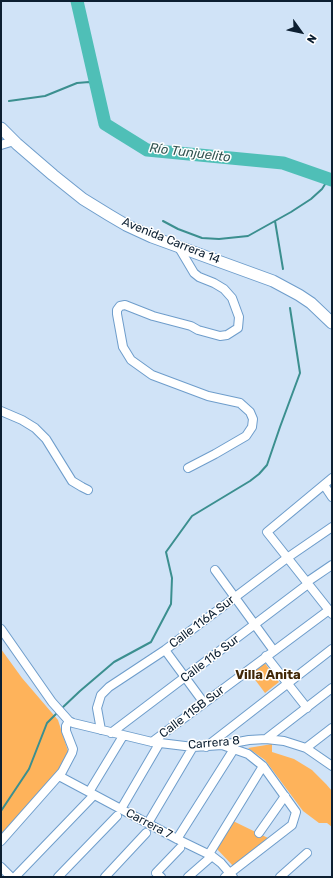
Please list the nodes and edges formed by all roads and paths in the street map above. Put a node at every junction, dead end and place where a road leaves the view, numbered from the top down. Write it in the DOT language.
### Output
graph roads {
  1 [pos="1,128"];
  2 [pos="14,141"];
  3 [pos="1,145"];
  4 [pos="178,246"];
  5 [pos="332,323"];
  6 [pos="1,410"];
  7 [pos="188,468"];
  8 [pos="332,478"];
  9 [pos="324,485"];
  10 [pos="88,490"];
  11 [pos="332,497"];
  12 [pos="332,527"];
  13 [pos="287,558"];
  14 [pos="332,565"];
  15 [pos="215,570"];
  16 [pos="307,583"];
  17 [pos="234,597"];
  18 [pos="330,612"];
  19 [pos="255,624"];
  20 [pos="1,629"];
  21 [pos="332,649"];
  22 [pos="165,650"];
  23 [pos="274,651"];
  24 [pos="266,656"];
  25 [pos="184,678"];
  26 [pos="288,684"];
  27 [pos="332,688"];
  28 [pos="204,703"];
  29 [pos="307,708"];
  30 [pos="69,721"];
  31 [pos="332,728"];
  32 [pos="101,730"];
  33 [pos="111,733"];
  34 [pos="123,736"];
  35 [pos="266,739"];
  36 [pos="156,743"];
  37 [pos="222,745"];
  38 [pos="193,747"];
  39 [pos="206,747"];
  40 [pos="306,748"];
  41 [pos="234,749"];
  42 [pos="263,766"];
  43 [pos="332,766"];
  44 [pos="59,776"];
  45 [pos="92,794"];
  46 [pos="285,796"];
  47 [pos="119,813"];
  48 [pos="148,823"];
  49 [pos="146,833"];
  50 [pos="259,833"];
  51 [pos="177,839"];
  52 [pos="1,841"];
  53 [pos="180,848"];
  54 [pos="308,853"];
  55 [pos="211,855"];
  56 [pos="1,867"];
  57 [pos="158,875"];
  58 [pos="16,876"];
  59 [pos="230,876"];
  60 [pos="58,877"];
  61 [pos="105,877"];
  62 [pos="188,877"];
  63 [pos="280,877"];
  1 -- 2 [label="main road, Avenida Carrera 14"];
  2 -- 3 [label="street"];
  2 -- 4 [label="main road, Avenida Carrera 14"];
  4 -- 5 [label="main road, Avenida Carrera 14"];
  4 -- 7 [label="street"];
  6 -- 10 [label="street"];
  8 -- 9 [label="street"];
  9 -- 11 [label="street"];
  9 -- 13 [label="street"];
  12 -- 13 [label="street, Calle 116A Sur"];
  13 -- 16 [label="street"];
  13 -- 17 [label="street, Calle 116A Sur"];
  14 -- 16 [label="street, Calle 116 Sur"];
  15 -- 17 [label="street"];
  16 -- 18 [label="street"];
  16 -- 19 [label="street, Calle 116 Sur"];
  17 -- 19 [label="street"];
  17 -- 22 [label="street, Calle 116A Sur"];
  18 -- 23 [label="street, Calle 115B Sur"];
  19 -- 23 [label="street"];
  19 -- 25 [label="street, Calle 116 Sur"];
  20 -- 30 [label="street"];
  21 -- 26 [label="street"];
  22 -- 25 [label="street"];
  22 -- 32 [label="street, Calle 116A Sur"];
  23 -- 24 [label="street, Calle 115B Sur"];
  24 -- 26 [label="street"];
  24 -- 28 [label="street, Calle 115B Sur"];
  25 -- 28 [label="street"];
  25 -- 33 [label="street, Calle 116 Sur"];
  26 -- 29 [label="street"];
  26 -- 39 [label="street"];
  27 -- 29 [label="street"];
  28 -- 36 [label="street, Calle 115B Sur"];
  29 -- 35 [label="street"];
  30 -- 32 [label="street, Carrera 8"];
  30 -- 44 [label="street"];
  31 -- 40 [label="street"];
  32 -- 33 [label="street, Carrera 8"];
  33 -- 34 [label="street, Carrera 8"];
  34 -- 36 [label="street, Carrera 8"];
  34 -- 45 [label="street"];
  35 -- 37 [label="street, Carrera 8"];
  35 -- 40 [label="street, Carrera 8"];
  36 -- 38 [label="street, Carrera 8"];
  36 -- 47 [label="street, Calle 115B Sur"];
  37 -- 39 [label="street, Carrera 8"];
  37 -- 41 [label="street"];
  38 -- 39 [label="street, Carrera 8"];
  38 -- 48 [label="street"];
  40 -- 43 [label="street, Carrera 8"];
  41 -- 42 [label="street"];
  41 -- 51 [label="street"];
  42 -- 46 [label="street"];
  42 -- 55 [label="street"];
  44 -- 45 [label="street, Carrera 7"];
  44 -- 52 [label="street"];
  45 -- 47 [label="street, Carrera 7"];
  45 -- 58 [label="street"];
  46 -- 50 [label="street"];
  46 -- 59 [label="street"];
  47 -- 48 [label="street, Carrera 7"];
  47 -- 60 [label="street, Calle 115B Sur"];
  48 -- 51 [label="street, Carrera 7"];
  49 -- 61 [label="street"];
  51 -- 55 [label="street, Carrera 7"];
  53 -- 57 [label="street"];
  54 -- 63 [label="street"];
  55 -- 59 [label="street, Carrera 7"];
  55 -- 62 [label="street"];
  56 -- 58 [label="street"];
}
